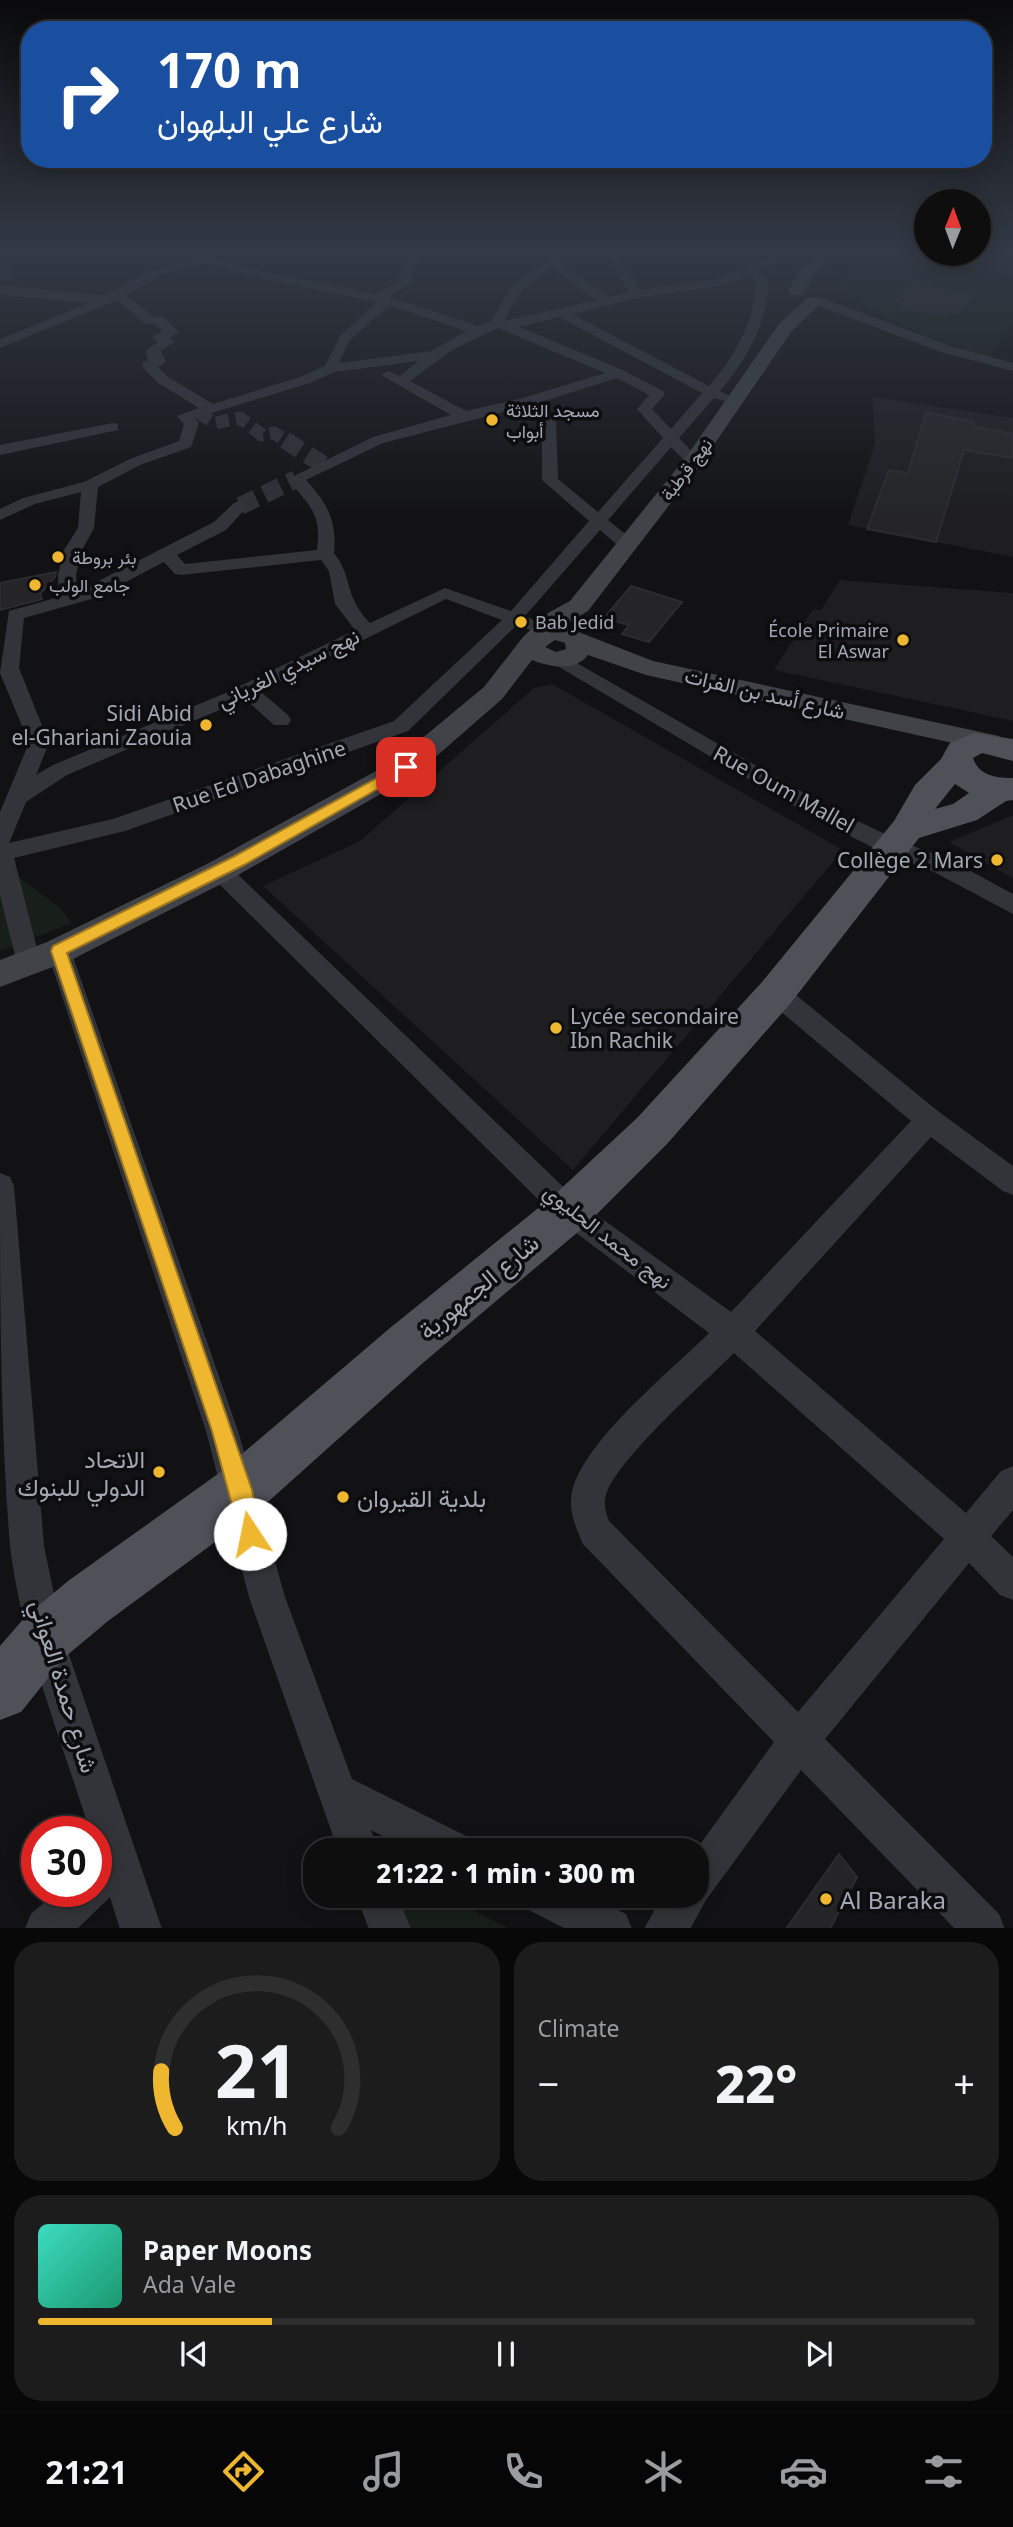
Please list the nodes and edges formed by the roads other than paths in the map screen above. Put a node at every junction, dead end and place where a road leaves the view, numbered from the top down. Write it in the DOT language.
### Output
graph roads {
  1 [pos="165,341"];
  2 [pos="344,341"];
  3 [pos="458,341"];
  4 [pos="540,341"];
  5 [pos="614,341"];
  6 [pos="745,341"];
  7 [pos="776,341"];
  8 [pos="925,341"];
  9 [pos="435,355"];
  10 [pos="361,364"];
  11 [pos="1013,367"];
  12 [pos="331,368"];
  13 [pos="618,373"];
  14 [pos="403,380"];
  15 [pos="710,392"];
  16 [pos="737,399"];
  17 [pos="527,402"];
  18 [pos="211,409"];
  19 [pos="464,416"];
  20 [pos="113,427"];
  21 [pos="672,439"];
  22 [pos="0,450"];
  23 [pos="693,461"];
  24 [pos="90,485"];
  25 [pos="240,506"];
  26 [pos="0,515"];
  27 [pos="599,520"];
  28 [pos="628,545"];
  29 [pos="167,554"];
  30 [pos="325,554"];
  31 [pos="68,602"];
  32 [pos="579,606"];
  33 [pos="8,614"];
  34 [pos="513,619"];
  35 [pos="366,631"];
  36 [pos="538,636"];
  37 [pos="568,652"];
  38 [pos="5,668"];
  39 [pos="247,690"];
  40 [pos="493,693"];
  41 [pos="281,720"];
  42 [pos="884,720"];
  43 [pos="1005,747"];
  44 [pos="957,760"];
  45 [pos="1006,789"];
  46 [pos="18,797"];
  47 [pos="899,838"];
  48 [pos="0,849"];
  49 [pos="220,871"];
  50 [pos="1013,905"];
  51 [pos="58,951"];
  52 [pos="29,964"];
  53 [pos="0,974"];
  54 [pos="776,993"];
  55 [pos="929,1120"];
  56 [pos="1013,1182"];
  57 [pos="0,1186"];
  58 [pos="569,1211"];
  59 [pos="733,1332"];
  60 [pos="1013,1483"];
  61 [pos="241,1490"];
  62 [pos="969,1538"];
  63 [pos="1013,1582"];
  64 [pos="45,1637"];
  65 [pos="0,1690"];
  66 [pos="799,1741"];
  67 [pos="335,1791"];
  68 [pos="94,1816"];
  69 [pos="353,1838"];
  70 [pos="428,1838"];
  71 [pos="709,1866"];
  72 [pos="112,1877"];
  73 [pos="70,1907"];
  74 [pos="382,1908"];
  75 [pos="570,1908"];
  76 [pos="679,1908"];
  77 [pos="46,1928"];
  78 [pos="141,1928"];
  79 [pos="390,1928"];
  80 [pos="611,1928"];
  81 [pos="665,1928"];
  82 [pos="984,1928"];
  1 -- 18 [label="street"];
  2 -- 12 [label="street"];
  3 -- 9 [label="street"];
  4 -- 13 [label="street"];
  5 -- 15 [label="street"];
  6 -- 15 [label="street, Rue Ed Dabaghine"];
  7 -- 16 [label="street, نهج قرطبة"];
  8 -- 11 [label="street"];
  9 -- 10 [label="street"];
  9 -- 14 [label="street"];
  10 -- 12 [label="street"];
  10 -- 14 [label="street"];
  12 -- 18 [label="street"];
  13 -- 17 [label="street"];
  13 -- 21 [label="street"];
  14 -- 19 [label="street"];
  15 -- 16 [label="street"];
  15 -- 21 [label="street, Rue Ed Dabaghine"];
  16 -- 23 [label="street, نهج قرطبة"];
  17 -- 19 [label="street"];
  17 -- 27 [label="street"];
  18 -- 24 [label="street"];
  19 -- 30 [label="street"];
  20 -- 22 [label="street"];
  21 -- 23 [label="street"];
  21 -- 27 [label="street, Rue Ed Dabaghine"];
  23 -- 28 [label="street, نهج قرطبة"];
  24 -- 26 [label="street"];
  24 -- 31 [label="street"];
  25 -- 29 [label="street"];
  27 -- 28 [label="street"];
  27 -- 34 [label="street, Rue Ed Dabaghine"];
  28 -- 32 [label="street, نهج قرطبة"];
  29 -- 30 [label="street"];
  29 -- 31 [label="street"];
  30 -- 35 [label="street"];
  31 -- 33 [label="street"];
  32 -- 36 [label="street, نهج قرطبة"];
  32 -- 37 [label="street"];
  33 -- 38 [label="street"];
  34 -- 35 [label="street, نهج سيدي الغرياني"];
  34 -- 36 [label="street"];
  34 -- 48 [label="street, Rue Ed Dabaghine"];
  35 -- 39 [label="street, نهج سيدي الغرياني"];
  36 -- 37 [label="street, شارع أسد بن الفرات"];
  36 -- 40 [label="street, نهج قرطبة"];
  37 -- 40 [label="street"];
  37 -- 42 [label="street, شارع أسد بن الفرات"];
  37 -- 47 [label="street, Rue Oum Mallel"];
  38 -- 46 [label="street"];
  39 -- 41 [label="street"];
  39 -- 46 [label="street, نهج سيدي الغرياني"];
  40 -- 49 [label="street"];
  42 -- 43 [label="street"];
  42 -- 44 [label="street"];
  43 -- 44 [label="main road, شارع الجمهورية"];
  44 -- 45 [label="main road"];
  44 -- 47 [label="main road, شارع الجمهورية"];
  45 -- 47 [label="main road"];
  46 -- 48 [label="street"];
  47 -- 50 [label="street, Rue Oum Mallel"];
  47 -- 54 [label="main road, شارع الجمهورية"];
  48 -- 52 [label="street"];
  49 -- 51 [label="street"];
  49 -- 58 [label="street, نهج محمد الحليوي"];
  51 -- 52 [label="street"];
  51 -- 61 [label="street"];
  52 -- 53 [label="street"];
  54 -- 55 [label="street"];
  54 -- 58 [label="main road, شارع الجمهورية"];
  55 -- 56 [label="street"];
  55 -- 59 [label="street"];
  57 -- 64 [label="street, شارع حمدة العواني"];
  58 -- 59 [label="street, نهج محمد الحليوي"];
  58 -- 61 [label="main road, شارع الجمهورية"];
  59 -- 62 [label="street, نهج محمد الحليوي"];
  59 -- 66 [label="street"];
  60 -- 62 [label="street"];
  61 -- 64 [label="main road, شارع الجمهورية"];
  61 -- 67 [label="street"];
  62 -- 63 [label="street, نهج محمد الحليوي"];
  62 -- 66 [label="street"];
  64 -- 65 [label="main road, شارع الجمهورية"];
  64 -- 68 [label="street, شارع حمدة العواني"];
  66 -- 71 [label="street"];
  66 -- 82 [label="street"];
  67 -- 69 [label="street"];
  67 -- 70 [label="street"];
  72 -- 78 [label="street, شارع حمدة العواني"];
  73 -- 77 [label="street"];
  74 -- 79 [label="street"];
  75 -- 80 [label="street"];
  76 -- 81 [label="street"];
}
